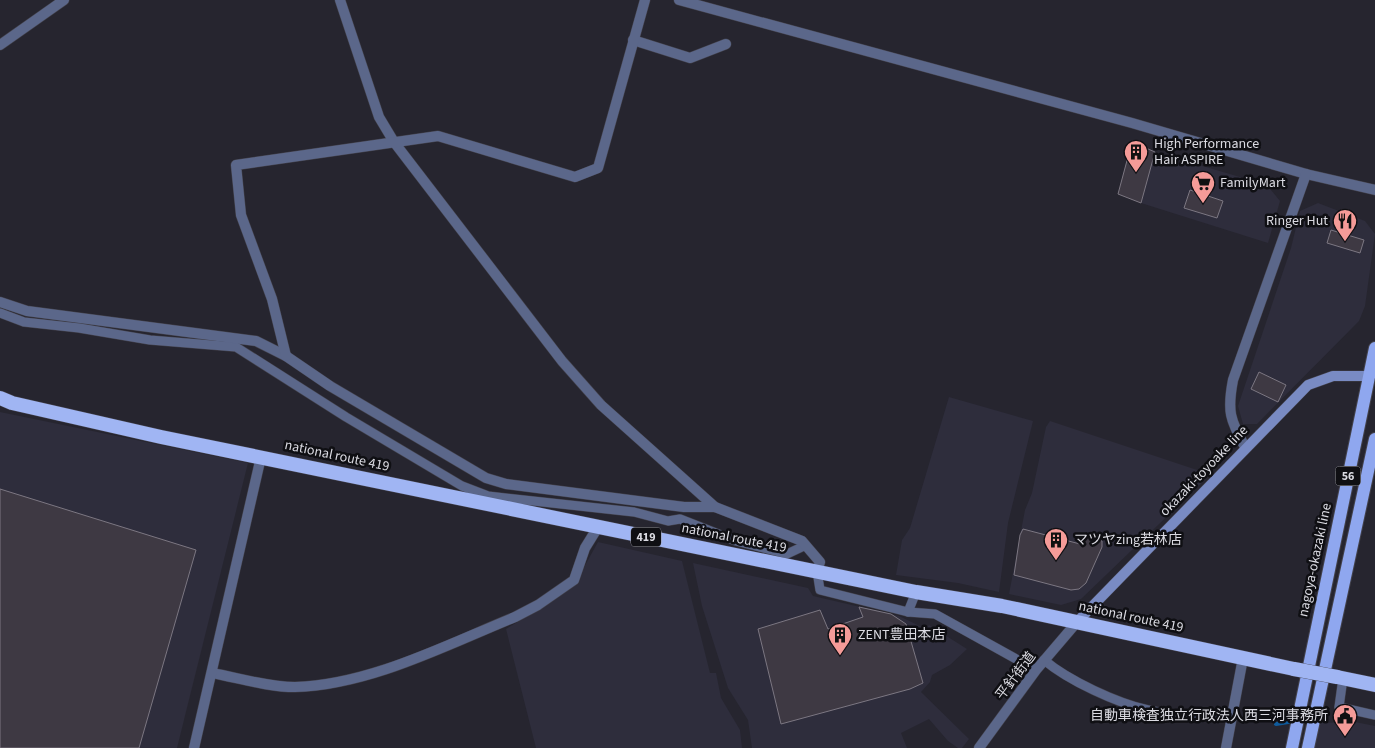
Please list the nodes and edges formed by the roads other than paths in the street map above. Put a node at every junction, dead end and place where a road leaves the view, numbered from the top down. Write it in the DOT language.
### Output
graph roads {
  1 [pos="64,0"];
  2 [pos="340,0"];
  3 [pos="645,0"];
  4 [pos="679,0"];
  5 [pos="633,40"];
  6 [pos="0,44"];
  7 [pos="726,44"];
  8 [pos="394,142"];
  9 [pos="1306,174"];
  10 [pos="1375,190"];
  11 [pos="0,302"];
  12 [pos="0,313"];
  13 [pos="1375,348"];
  14 [pos="286,356"];
  15 [pos="1370,376"];
  16 [pos="0,398"];
  17 [pos="1375,439"];
  18 [pos="1245,447"];
  19 [pos="262,457"];
  20 [pos="715,506"];
  21 [pos="598,527"];
  22 [pos="804,546"];
  23 [pos="818,571"];
  24 [pos="916,592"];
  25 [pos="908,612"];
  26 [pos="1077,622"];
  27 [pos="1243,658"];
  28 [pos="1044,660"];
  29 [pos="1036,670"];
  30 [pos="212,673"];
  31 [pos="1340,677"];
  32 [pos="1375,685"];
  33 [pos="1375,715"];
  34 [pos="1233,717"];
  35 [pos="194,748"];
  36 [pos="979,748"];
  37 [pos="1226,748"];
  38 [pos="1292,748"];
  39 [pos="1308,748"];
  1 -- 6 [label="street"];
  2 -- 8 [label="street"];
  3 -- 5 [label="street"];
  4 -- 9 [label="street"];
  5 -- 7 [label="street"];
  5 -- 8 [label="street"];
  8 -- 14 [label="street"];
  8 -- 20 [label="street"];
  9 -- 10 [label="street"];
  9 -- 18 [label="street"];
  11 -- 14 [label="street"];
  12 -- 22 [label="street"];
  13 -- 15 [label="main road, nagoya-okazaki line / 56"];
  14 -- 20 [label="street"];
  15 -- 18 [label="main road, okazaki-toyoake line"];
  15 -- 38 [label="main road, nagoya-okazaki line / 56"];
  16 -- 19 [label="highway, national route 419 / 419"];
  17 -- 39 [label="main road, 56"];
  18 -- 26 [label="main road, okazaki-toyoake line"];
  19 -- 21 [label="highway, national route 419 / 419"];
  19 -- 30 [label="street"];
  20 -- 22 [label="street"];
  21 -- 23 [label="highway, national route 419 / 419"];
  21 -- 30 [label="street"];
  22 -- 23 [label="street"];
  23 -- 24 [label="highway, national route 419 / 419"];
  23 -- 25 [label="street"];
  24 -- 25 [label="street"];
  24 -- 26 [label="highway, national route 419 / 419"];
  25 -- 29 [label="street"];
  26 -- 27 [label="highway, national route 419 / 419"];
  26 -- 28 [label="street, 平針街道"];
  27 -- 31 [label="highway, national route 419 / 419, bridge"];
  27 -- 34 [label="street"];
  28 -- 29 [label="street, 平針街道"];
  28 -- 34 [label="street"];
  29 -- 36 [label="street, 平針街道"];
  30 -- 35 [label="street"];
  31 -- 32 [label="highway, national route 419 / 419"];
  31 -- 33 [label="street"];
  34 -- 37 [label="street"];
}
